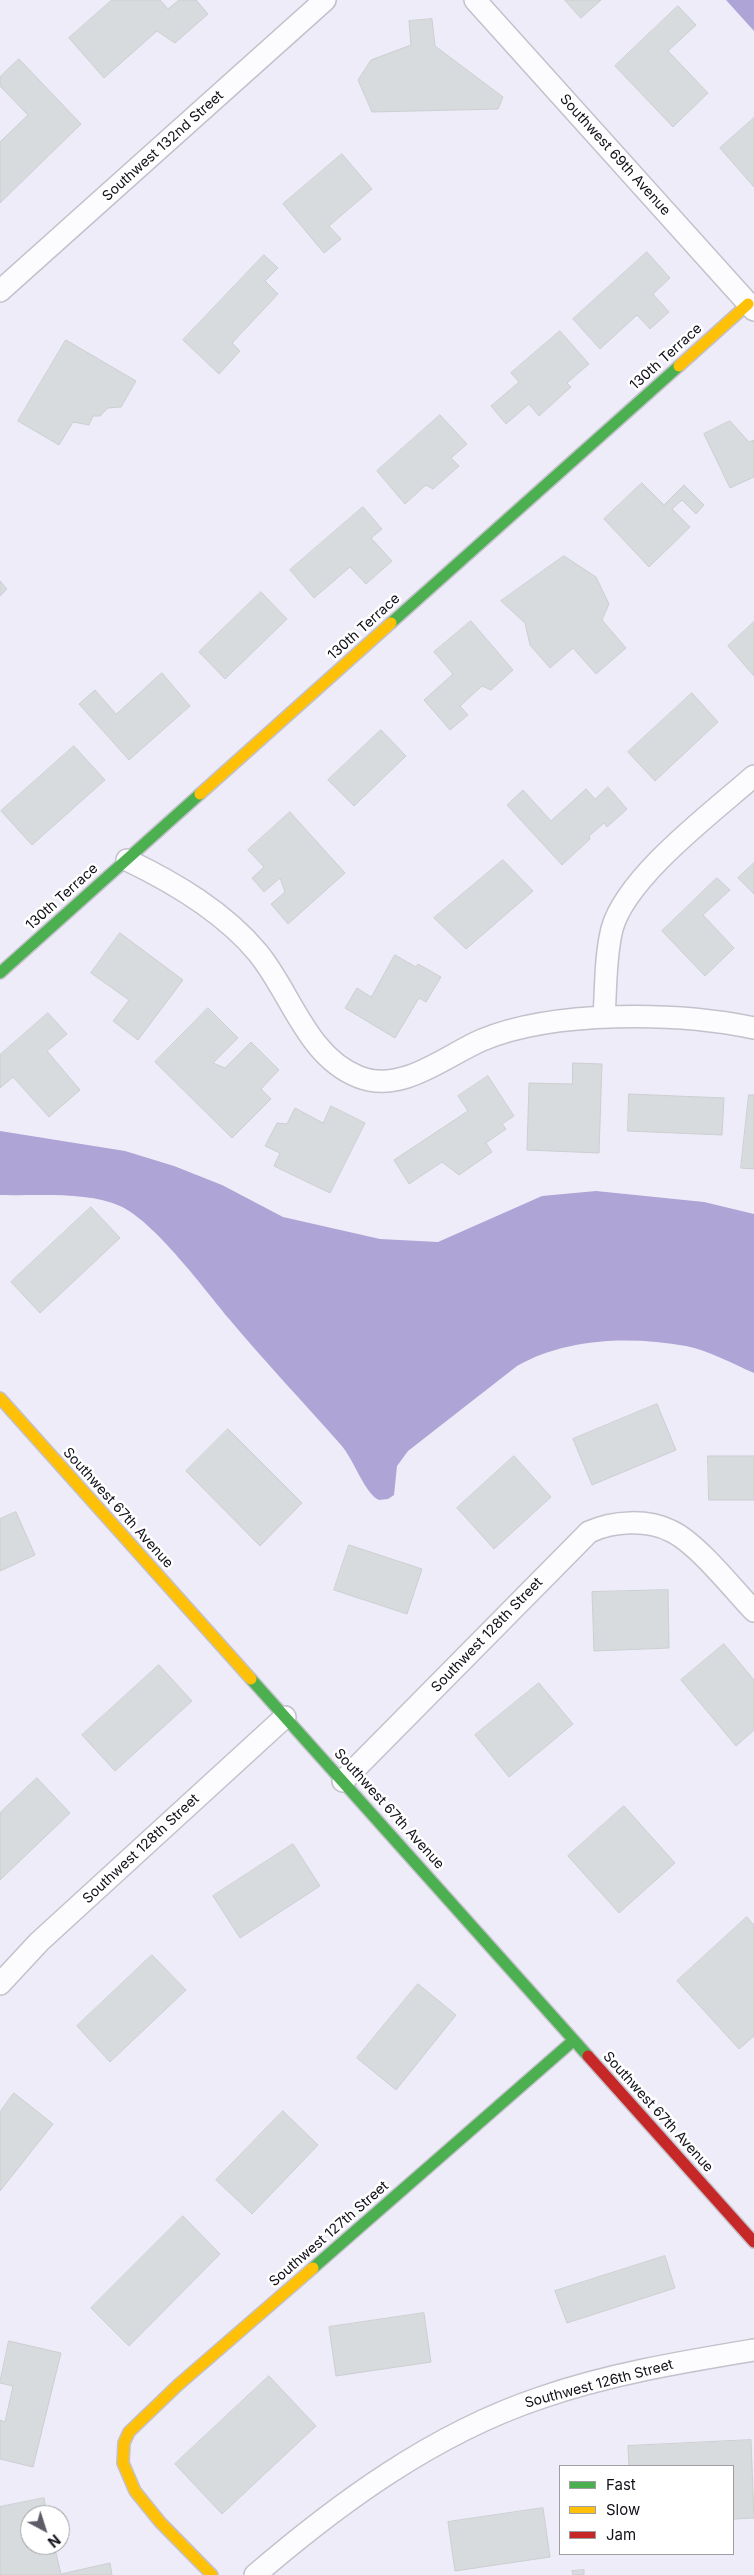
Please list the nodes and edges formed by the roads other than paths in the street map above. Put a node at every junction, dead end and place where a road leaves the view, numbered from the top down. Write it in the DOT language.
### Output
graph roads {
  1 [pos="325,0"];
  2 [pos="475,0"];
  3 [pos="0,291"];
  4 [pos="751,307"];
  5 [pos="754,776"];
  6 [pos="127,860"];
  7 [pos="0,973"];
  8 [pos="604,1017"];
  9 [pos="754,1028"];
  10 [pos="0,1400"];
  11 [pos="754,1611"];
  12 [pos="285,1717"];
  13 [pos="344,1781"];
  14 [pos="0,1984"];
  15 [pos="574,2040"];
  16 [pos="754,2242"];
  17 [pos="754,2350"];
  18 [pos="212,2575"];
  19 [pos="255,2575"];
  1 -- 3 [label="street, Southwest 132nd Street"];
  2 -- 4 [label="street, Southwest 69th Avenue"];
  4 -- 6 [label="street, 130th Terrace"];
  5 -- 8 [label="street"];
  6 -- 7 [label="street, 130th Terrace"];
  6 -- 8 [label="street"];
  8 -- 9 [label="street"];
  10 -- 12 [label="street, Southwest 67th Avenue"];
  11 -- 13 [label="street, Southwest 128th Street"];
  12 -- 13 [label="street, Southwest 67th Avenue"];
  12 -- 14 [label="street, Southwest 128th Street"];
  13 -- 15 [label="street, Southwest 67th Avenue"];
  15 -- 16 [label="street, Southwest 67th Avenue"];
  15 -- 18 [label="street, Southwest 127th Street"];
  17 -- 19 [label="street, Southwest 126th Street"];
}
